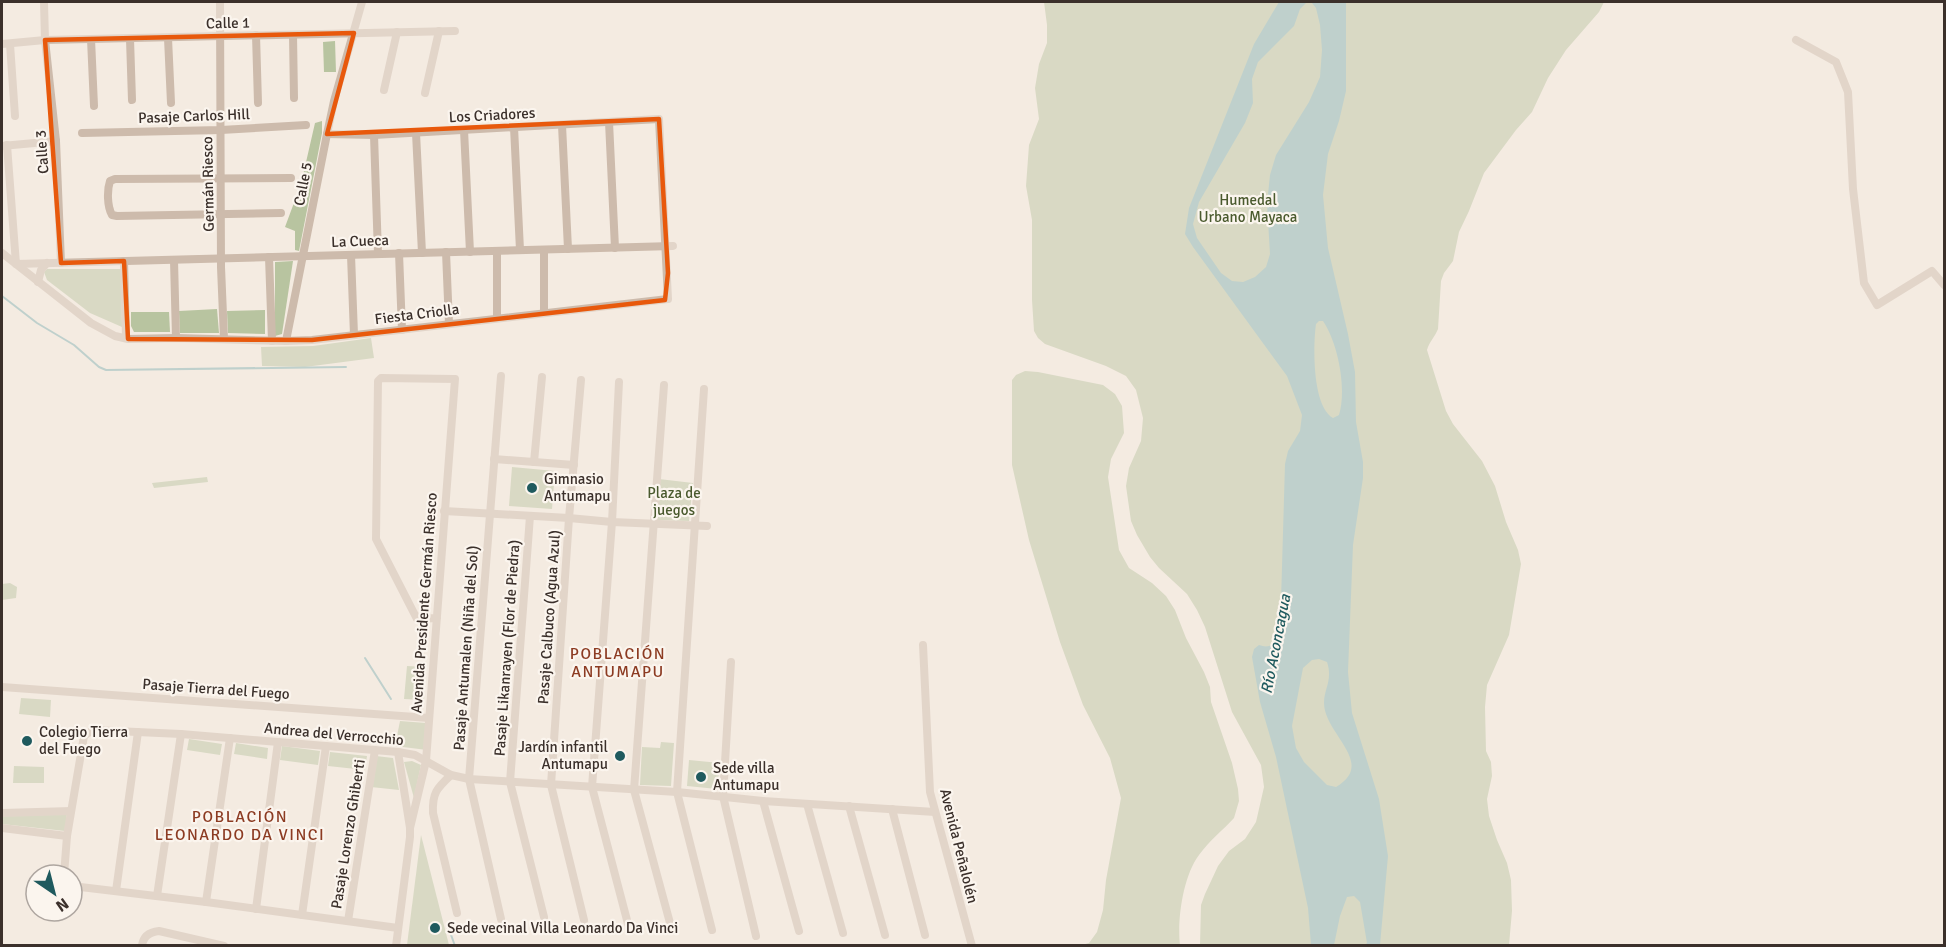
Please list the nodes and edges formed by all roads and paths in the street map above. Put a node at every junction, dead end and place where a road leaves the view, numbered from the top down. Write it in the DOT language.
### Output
graph roads {
  1 [pos="44,2"];
  2 [pos="220,2"];
  3 [pos="362,2"];
  4 [pos="439,31"];
  5 [pos="455,31"];
  6 [pos="397,32"];
  7 [pos="354,33"];
  8 [pos="292,35"];
  9 [pos="220,36"];
  10 [pos="256,36"];
  11 [pos="168,38"];
  12 [pos="91,39"];
  13 [pos="130,39"];
  14 [pos="1796,39"];
  15 [pos="45,40"];
  16 [pos="6,44"];
  17 [pos="384,90"];
  18 [pos="425,93"];
  19 [pos="294,98"];
  20 [pos="132,100"];
  21 [pos="171,103"];
  22 [pos="258,103"];
  23 [pos="94,106"];
  24 [pos="15,116"];
  25 [pos="609,122"];
  26 [pos="306,125"];
  27 [pos="562,125"];
  28 [pos="514,127"];
  29 [pos="221,130"];
  30 [pos="464,130"];
  31 [pos="82,133"];
  32 [pos="416,133"];
  33 [pos="327,134"];
  34 [pos="374,135"];
  35 [pos="56,141"];
  36 [pos="4,146"];
  37 [pos="222,177"];
  38 [pos="291,178"];
  39 [pos="222,213"];
  40 [pos="281,213"];
  41 [pos="669,246"];
  42 [pos="615,248"];
  43 [pos="568,249"];
  44 [pos="520,250"];
  45 [pos="544,250"];
  46 [pos="497,251"];
  47 [pos="446,252"];
  48 [pos="470,252"];
  49 [pos="2,253"];
  50 [pos="422,253"];
  51 [pos="378,254"];
  52 [pos="399,254"];
  53 [pos="351,255"];
  54 [pos="303,256"];
  55 [pos="269,257"];
  56 [pos="223,258"];
  57 [pos="174,260"];
  58 [pos="124,261"];
  59 [pos="47,263"];
  60 [pos="61,263"];
  61 [pos="16,264"];
  62 [pos="38,282"];
  63 [pos="1944,285"];
  64 [pos="544,313"];
  65 [pos="497,318"];
  66 [pos="449,324"];
  67 [pos="402,330"];
  68 [pos="354,335"];
  69 [pos="126,338"];
  70 [pos="176,338"];
  71 [pos="224,339"];
  72 [pos="272,341"];
  73 [pos="286,341"];
  74 [pos="501,376"];
  75 [pos="542,377"];
  76 [pos="581,380"];
  77 [pos="619,382"];
  78 [pos="664,385"];
  79 [pos="704,389"];
  80 [pos="494,459"];
  81 [pos="534,462"];
  82 [pos="574,465"];
  83 [pos="444,511"];
  84 [pos="489,513"];
  85 [pos="530,516"];
  86 [pos="569,518"];
  87 [pos="612,522"];
  88 [pos="654,524"];
  89 [pos="694,526"];
  90 [pos="707,526"];
  91 [pos="437,618"];
  92 [pos="923,645"];
  93 [pos="731,662"];
  94 [pos="2,687"];
  95 [pos="429,718"];
  96 [pos="138,732"];
  97 [pos="181,734"];
  98 [pos="230,738"];
  99 [pos="278,742"];
  100 [pos="326,746"];
  101 [pos="375,750"];
  102 [pos="398,753"];
  103 [pos="426,761"];
  104 [pos="451,775"];
  105 [pos="469,779"];
  106 [pos="510,782"];
  107 [pos="551,785"];
  108 [pos="592,788"];
  109 [pos="634,790"];
  110 [pos="677,792"];
  111 [pos="723,796"];
  112 [pos="763,801"];
  113 [pos="807,804"];
  114 [pos="849,806"];
  115 [pos="892,809"];
  116 [pos="71,812"];
  117 [pos="935,812"];
  118 [pos="2,813"];
  119 [pos="2,828"];
  120 [pos="410,828"];
  121 [pos="68,836"];
  122 [pos="65,863"];
  123 [pos="84,887"];
  124 [pos="116,891"];
  125 [pos="157,896"];
  126 [pos="206,902"];
  127 [pos="256,909"];
  128 [pos="457,913"];
  129 [pos="302,915"];
  130 [pos="544,917"];
  131 [pos="501,919"];
  132 [pos="584,920"];
  133 [pos="348,921"];
  134 [pos="670,923"];
  135 [pos="628,924"];
  136 [pos="398,928"];
  137 [pos="712,930"];
  138 [pos="799,931"];
  139 [pos="843,933"];
  140 [pos="885,935"];
  141 [pos="925,935"];
  142 [pos="756,936"];
  143 [pos="141,945"];
  144 [pos="224,945"];
  145 [pos="396,945"];
  146 [pos="972,945"];
  1 -- 15 [label="street, Calle 3"];
  2 -- 9 [label="street, Germán Riesco"];
  3 -- 7 [label="street, Calle 5"];
  4 -- 5 [label="street, Calle 1"];
  4 -- 6 [label="street, Calle 1"];
  4 -- 18 [label="street"];
  6 -- 7 [label="street, Calle 1"];
  6 -- 17 [label="street"];
  7 -- 8 [label="street, Calle 1"];
  7 -- 33 [label="street, Calle 5"];
  8 -- 10 [label="street, Calle 1"];
  8 -- 19 [label="street"];
  9 -- 10 [label="street, Calle 1"];
  9 -- 11 [label="street, Calle 1"];
  9 -- 29 [label="street, Germán Riesco"];
  10 -- 22 [label="street"];
  11 -- 13 [label="street, Calle 1"];
  11 -- 21 [label="street"];
  12 -- 13 [label="street, Calle 1"];
  12 -- 15 [label="street, Calle 1"];
  12 -- 23 [label="street"];
  13 -- 20 [label="street"];
  14 -- 63 [label="street"];
  15 -- 16 [label="street, Calle 1"];
  15 -- 35 [label="street, Calle 3"];
  16 -- 24 [label="street"];
  25 -- 27 [label="street, Los Criadores"];
  25 -- 41 [label="street, Los Criadores"];
  25 -- 42 [label="street"];
  26 -- 29 [label="street, Pasaje Carlos Hill"];
  27 -- 28 [label="street, Los Criadores"];
  27 -- 43 [label="street"];
  28 -- 30 [label="street, Los Criadores"];
  28 -- 44 [label="street"];
  29 -- 31 [label="street, Pasaje Carlos Hill"];
  29 -- 37 [label="street, Germán Riesco"];
  30 -- 32 [label="street, Los Criadores"];
  30 -- 48 [label="street"];
  32 -- 34 [label="street, Los Criadores"];
  32 -- 50 [label="street"];
  33 -- 34 [label="street, Los Criadores"];
  33 -- 54 [label="street, Calle 5"];
  34 -- 51 [label="street"];
  35 -- 36 [label="street"];
  35 -- 60 [label="street, Calle 3"];
  36 -- 61 [label="street"];
  37 -- 38 [label="street"];
  37 -- 39 [label="street, Germán Riesco"];
  37 -- 39 [label="street"];
  39 -- 40 [label="street"];
  39 -- 56 [label="street, Germán Riesco"];
  41 -- 42 [label="street, La Cueca"];
  41 -- 64 [label="street, Fiesta Criolla"];
  42 -- 43 [label="street, La Cueca"];
  43 -- 45 [label="street, La Cueca"];
  44 -- 45 [label="street, La Cueca"];
  44 -- 46 [label="street, La Cueca"];
  45 -- 64 [label="street"];
  46 -- 48 [label="street, La Cueca"];
  46 -- 65 [label="street"];
  47 -- 48 [label="street, La Cueca"];
  47 -- 50 [label="street, La Cueca"];
  47 -- 66 [label="street"];
  49 -- 61 [label="street"];
  50 -- 52 [label="street, La Cueca"];
  51 -- 52 [label="street, La Cueca"];
  51 -- 53 [label="street, La Cueca"];
  52 -- 67 [label="street"];
  53 -- 54 [label="street, La Cueca"];
  53 -- 68 [label="street"];
  54 -- 55 [label="street, La Cueca"];
  54 -- 73 [label="street, Calle 5"];
  55 -- 56 [label="street, La Cueca"];
  55 -- 72 [label="street"];
  56 -- 57 [label="street, La Cueca"];
  56 -- 71 [label="street, Germán Riesco"];
  57 -- 58 [label="street, La Cueca"];
  57 -- 70 [label="street"];
  58 -- 60 [label="street, La Cueca"];
  58 -- 69 [label="street"];
  59 -- 60 [label="street, La Cueca"];
  59 -- 61 [label="street, La Cueca"];
  59 -- 62 [label="street"];
  61 -- 62 [label="street"];
  62 -- 69 [label="street, Fiesta Criolla"];
  64 -- 65 [label="street, Fiesta Criolla"];
  65 -- 66 [label="street, Fiesta Criolla"];
  66 -- 67 [label="street, Fiesta Criolla"];
  67 -- 68 [label="street, Fiesta Criolla"];
  68 -- 73 [label="street, Fiesta Criolla"];
  69 -- 70 [label="street, Fiesta Criolla"];
  70 -- 71 [label="street, Fiesta Criolla"];
  71 -- 72 [label="street, Fiesta Criolla"];
  72 -- 73 [label="street, Fiesta Criolla"];
  74 -- 80 [label="street, Pasaje Antumalen (Niña del Sol)"];
  75 -- 81 [label="street"];
  76 -- 82 [label="street, Pasaje Calbuco (Agua Azul)"];
  77 -- 87 [label="street"];
  78 -- 88 [label="street"];
  79 -- 89 [label="street"];
  80 -- 81 [label="street"];
  80 -- 84 [label="street, Pasaje Antumalen (Niña del Sol)"];
  81 -- 82 [label="street"];
  82 -- 86 [label="street, Pasaje Calbuco (Agua Azul)"];
  83 -- 84 [label="street"];
  83 -- 91 [label="street, Avenida Presidente Germán Riesco"];
  83 -- 91 [label="street, Avenida Presidente Germán Riesco"];
  84 -- 85 [label="street"];
  84 -- 105 [label="street, Pasaje Antumalen (Niña del Sol)"];
  85 -- 86 [label="street"];
  85 -- 106 [label="street, Pasaje Likanrayen (Flor de Piedra)"];
  86 -- 87 [label="street"];
  86 -- 107 [label="street, Pasaje Calbuco (Agua Azul)"];
  87 -- 88 [label="street"];
  87 -- 108 [label="street"];
  88 -- 89 [label="street"];
  88 -- 109 [label="street"];
  89 -- 90 [label="street"];
  89 -- 110 [label="street"];
  91 -- 95 [label="street, Avenida Presidente Germán Riesco"];
  92 -- 117 [label="street, Avenida Peñalolén"];
  93 -- 111 [label="street"];
  94 -- 95 [label="street, Pasaje Tierra del Fuego"];
  95 -- 103 [label="street, Avenida Presidente Germán Riesco"];
  96 -- 97 [label="street, Andrea del Verrocchio"];
  96 -- 116 [label="street, Andrea del Verrocchio"];
  96 -- 124 [label="street"];
  97 -- 98 [label="street, Andrea del Verrocchio"];
  97 -- 125 [label="street"];
  98 -- 99 [label="street, Andrea del Verrocchio"];
  98 -- 126 [label="street"];
  99 -- 100 [label="street, Andrea del Verrocchio"];
  99 -- 127 [label="street"];
  100 -- 101 [label="street, Andrea del Verrocchio"];
  100 -- 129 [label="street"];
  101 -- 102 [label="street, Andrea del Verrocchio"];
  101 -- 133 [label="street, Pasaje Lorenzo Ghiberti"];
  102 -- 103 [label="street, Andrea del Verrocchio"];
  102 -- 120 [label="street, Avenida Presidente Germán Riesco"];
  103 -- 104 [label="street, Andrea del Verrocchio"];
  103 -- 120 [label="street, Avenida Presidente Germán Riesco"];
  104 -- 105 [label="street, Andrea del Verrocchio"];
  104 -- 128 [label="street"];
  105 -- 106 [label="street, Andrea del Verrocchio"];
  105 -- 131 [label="street, Pasaje Antumalen (Niña del Sol)"];
  106 -- 107 [label="street, Andrea del Verrocchio"];
  106 -- 130 [label="street, Pasaje Likanrayen (Flor de Piedra)"];
  107 -- 108 [label="street, Andrea del Verrocchio"];
  107 -- 132 [label="street, Pasaje Calbuco (Agua Azul)"];
  108 -- 109 [label="street, Andrea del Verrocchio"];
  108 -- 135 [label="street"];
  109 -- 110 [label="street, Andrea del Verrocchio"];
  109 -- 134 [label="street"];
  110 -- 111 [label="street, Andrea del Verrocchio"];
  110 -- 137 [label="street"];
  111 -- 112 [label="street, Andrea del Verrocchio"];
  111 -- 142 [label="street"];
  112 -- 113 [label="street, Andrea del Verrocchio"];
  112 -- 138 [label="street"];
  113 -- 114 [label="street, Andrea del Verrocchio"];
  113 -- 139 [label="street"];
  114 -- 115 [label="street, Andrea del Verrocchio"];
  114 -- 140 [label="street"];
  115 -- 117 [label="street, Andrea del Verrocchio"];
  115 -- 141 [label="street"];
  116 -- 118 [label="street"];
  116 -- 121 [label="street, Andrea del Verrocchio"];
  117 -- 146 [label="street, Avenida Peñalolén"];
  119 -- 121 [label="street"];
  120 -- 136 [label="street, Avenida Presidente Germán Riesco"];
  121 -- 122 [label="street, Andrea del Verrocchio"];
  123 -- 124 [label="street"];
  124 -- 125 [label="street"];
  125 -- 126 [label="street"];
  126 -- 127 [label="street"];
  127 -- 129 [label="street"];
  129 -- 133 [label="street"];
  133 -- 136 [label="street"];
  136 -- 145 [label="street, Avenida Presidente Germán Riesco"];
  143 -- 144 [label="street"];
}
